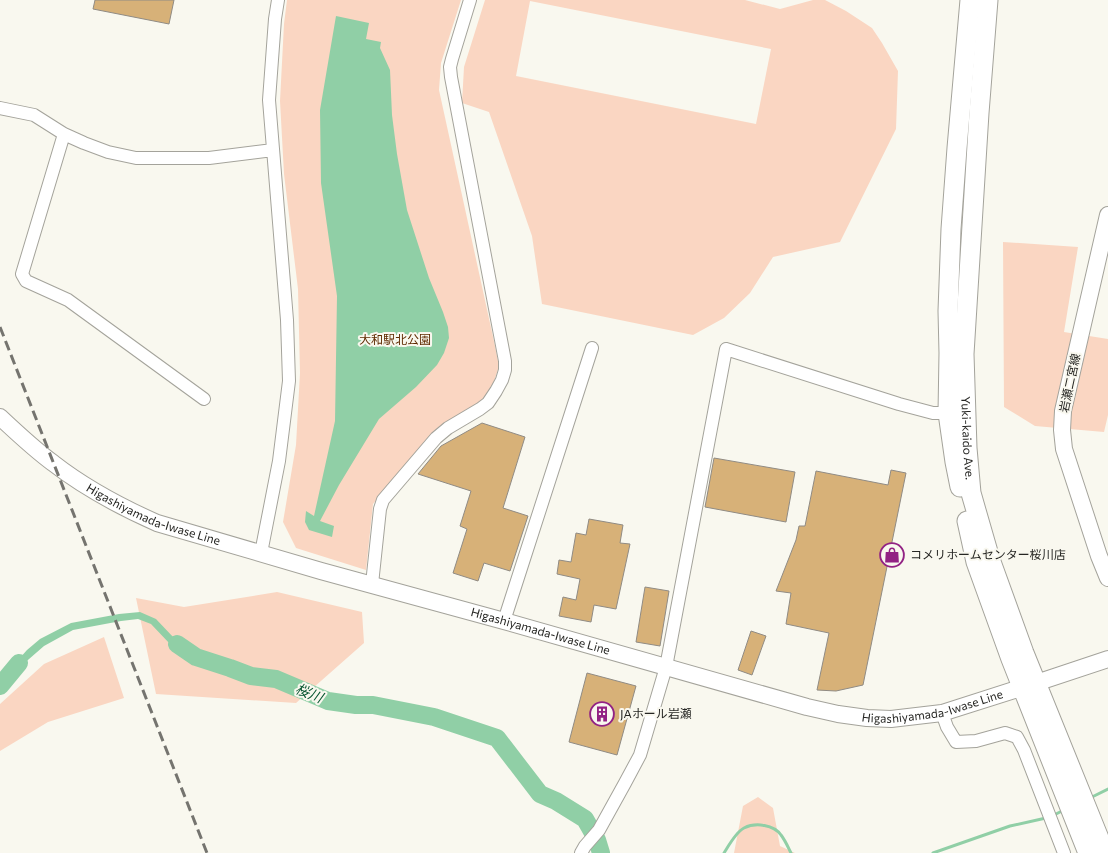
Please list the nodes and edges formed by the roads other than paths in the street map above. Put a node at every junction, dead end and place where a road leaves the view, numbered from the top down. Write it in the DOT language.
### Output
graph roads {
  1 [pos="278,0"];
  2 [pos="470,0"];
  3 [pos="970,0"];
  4 [pos="988,0"];
  5 [pos="0,108"];
  6 [pos="64,134"];
  7 [pos="273,150"];
  8 [pos="1108,215"];
  9 [pos="592,348"];
  10 [pos="204,399"];
  11 [pos="948,413"];
  12 [pos="0,417"];
  13 [pos="261,554"];
  14 [pos="1108,578"];
  15 [pos="372,584"];
  16 [pos="504,621"];
  17 [pos="1108,659"];
  18 [pos="666,667"];
  19 [pos="1029,686"];
  20 [pos="942,713"];
  21 [pos="583,849"];
  22 [pos="1064,853"];
  23 [pos="1088,853"];
  24 [pos="1104,853"];
  1 -- 7 [label="street"];
  2 -- 15 [label="street"];
  3 -- 11 [label="highway, Yuki-kaido Ave."];
  4 -- 19 [label="highway, Yuki-kaido Ave."];
  5 -- 6 [label="street"];
  6 -- 7 [label="street"];
  6 -- 10 [label="street"];
  7 -- 13 [label="street"];
  8 -- 14 [label="main road, 岩瀬二宮線"];
  9 -- 16 [label="street"];
  11 -- 18 [label="street"];
  11 -- 19 [label="highway, Yuki-kaido Ave."];
  12 -- 13 [label="main road, Higashiyamada-Iwase Line"];
  13 -- 15 [label="main road, Higashiyamada-Iwase Line"];
  15 -- 16 [label="main road, Higashiyamada-Iwase Line"];
  16 -- 18 [label="main road, Higashiyamada-Iwase Line"];
  17 -- 19 [label="main road, Higashiyamada-Iwase Line"];
  18 -- 20 [label="main road, Higashiyamada-Iwase Line"];
  18 -- 21 [label="street"];
  19 -- 20 [label="main road, Higashiyamada-Iwase Line"];
  19 -- 23 [label="highway, Yuki-kaido Ave."];
  19 -- 24 [label="highway, Yuki-kaido Ave."];
  20 -- 22 [label="street"];
}
